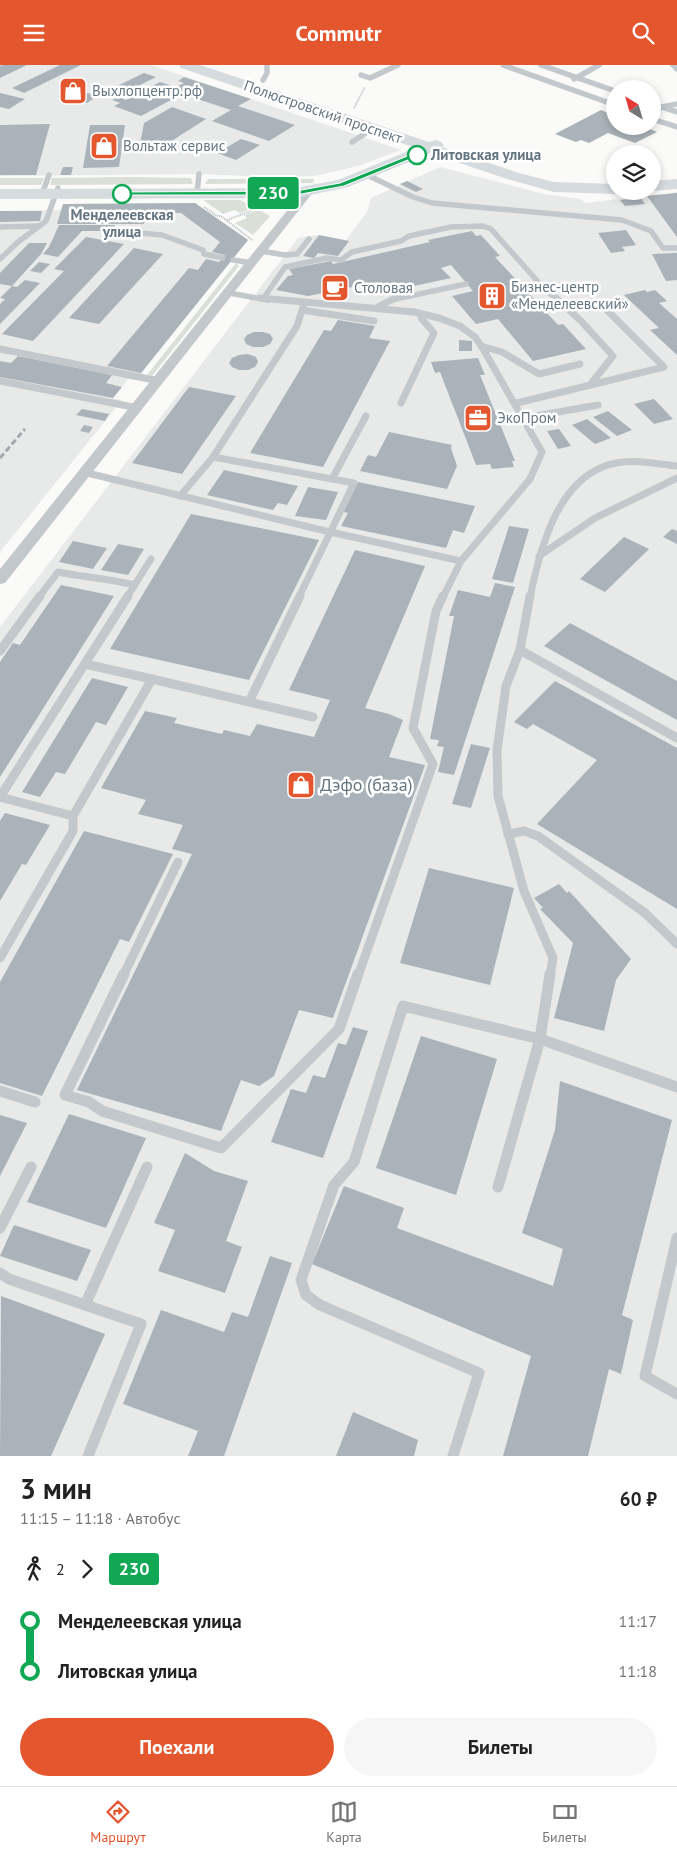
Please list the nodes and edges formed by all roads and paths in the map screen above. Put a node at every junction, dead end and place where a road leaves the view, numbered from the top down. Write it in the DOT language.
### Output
graph roads {
  1 [pos="186,65"];
  2 [pos="217,65"];
  3 [pos="267,65"];
  4 [pos="398,65"];
  5 [pos="503,65"];
  6 [pos="541,65"];
  7 [pos="599,65"];
  8 [pos="673,65"];
  9 [pos="677,69"];
  10 [pos="525,73"];
  11 [pos="361,75"];
  12 [pos="576,77"];
  13 [pos="370,78"];
  14 [pos="262,81"];
  15 [pos="560,86"];
  16 [pos="606,88"];
  17 [pos="606,102"];
  18 [pos="677,104"];
  19 [pos="662,107"];
  20 [pos="352,111"];
  21 [pos="677,112"];
  22 [pos="661,122"];
  23 [pos="677,127"];
  24 [pos="372,129"];
  25 [pos="352,142"];
  26 [pos="435,146"];
  27 [pos="367,175"];
  28 [pos="677,183"];
  29 [pos="661,185"];
  30 [pos="50,188"];
  31 [pos="0,189"];
  32 [pos="198,189"];
  33 [pos="310,189"];
  34 [pos="606,189"];
  35 [pos="0,194"];
  36 [pos="262,207"];
  37 [pos="226,220"];
  38 [pos="39,226"];
  39 [pos="0,227"];
  40 [pos="128,232"];
  41 [pos="252,239"];
  42 [pos="309,239"];
  43 [pos="677,248"];
  44 [pos="261,251"];
  45 [pos="223,258"];
  46 [pos="0,259"];
  47 [pos="233,260"];
  48 [pos="252,263"];
  49 [pos="466,283"];
  50 [pos="229,293"];
  51 [pos="263,299"];
  52 [pos="600,303"];
  53 [pos="303,307"];
  54 [pos="376,308"];
  55 [pos="423,315"];
  56 [pos="374,321"];
  57 [pos="481,346"];
  58 [pos="0,349"];
  59 [pos="580,364"];
  60 [pos="0,381"];
  61 [pos="160,381"];
  62 [pos="590,385"];
  63 [pos="401,403"];
  64 [pos="516,403"];
  65 [pos="598,405"];
  66 [pos="138,408"];
  67 [pos="366,415"];
  68 [pos="524,418"];
  69 [pos="213,457"];
  70 [pos="677,466"];
  71 [pos="83,472"];
  72 [pos="677,478"];
  73 [pos="332,479"];
  74 [pos="180,496"];
  75 [pos="330,532"];
  76 [pos="539,556"];
  77 [pos="151,559"];
  78 [pos="461,561"];
  79 [pos="5,565"];
  80 [pos="0,579"];
  81 [pos="135,585"];
  82 [pos="520,650"];
  83 [pos="0,651"];
  84 [pos="85,664"];
  85 [pos="152,679"];
  86 [pos="249,702"];
  87 [pos="314,717"];
  88 [pos="677,738"];
  89 [pos="0,797"];
  90 [pos="73,816"];
  91 [pos="508,834"];
  92 [pos="178,862"];
  93 [pos="677,944"];
  94 [pos="0,958"];
  95 [pos="540,1039"];
  96 [pos="677,1087"];
  97 [pos="0,1091"];
  98 [pos="35,1102"];
  99 [pos="30,1167"];
  100 [pos="146,1167"];
  101 [pos="498,1187"];
  102 [pos="0,1229"];
  103 [pos="677,1239"];
  104 [pos="0,1273"];
  105 [pos="85,1305"];
  106 [pos="677,1394"];
  107 [pos="88,1456"];
  108 [pos="453,1456"];
  1 -- 24 [label="main road, Полюстровский проспект"];
  2 -- 14 [label="main road, Полюстровский проспект"];
  3 -- 14 [label="lane"];
  4 -- 13 [label="lane"];
  5 -- 10 [label="lane"];
  6 -- 10 [label="lane"];
  6 -- 12 [label="lane"];
  7 -- 12 [label="lane"];
  8 -- 9 [label="lane"];
  10 -- 15 [label="lane"];
  11 -- 13 [label="lane"];
  12 -- 15 [label="lane"];
  12 -- 16 [label="lane"];
  13 -- 20 [label="path"];
  14 -- 26 [label="main road, Полюстровский проспект"];
  15 -- 17 [label="lane"];
  18 -- 19 [label="lane"];
  19 -- 21 [label="lane"];
  22 -- 23 [label="lane"];
  24 -- 25 [label="lane"];
  24 -- 26 [label="main road, Полюстровский проспект"];
  26 -- 27 [label="main road"];
  26 -- 34 [label="main road, Полюстровский проспект"];
  27 -- 33 [label="main road"];
  27 -- 43 [label="lane"];
  28 -- 29 [label="main road"];
  30 -- 31 [label="main road"];
  30 -- 32 [label="main road"];
  30 -- 35 [label="main road"];
  30 -- 38 [label="lane"];
  32 -- 33 [label="main road"];
  32 -- 37 [label="path"];
  33 -- 44 [label="street"];
  36 -- 37 [label="path"];
  37 -- 41 [label="path"];
  38 -- 39 [label="lane"];
  38 -- 46 [label="lane"];
  40 -- 45 [label="lane"];
  42 -- 44 [label="lane"];
  44 -- 48 [label="street"];
  47 -- 48 [label="lane"];
  48 -- 50 [label="street"];
  49 -- 54 [label="lane"];
  50 -- 51 [label="lane"];
  50 -- 61 [label="street"];
  51 -- 53 [label="lane"];
  51 -- 62 [label="lane"];
  52 -- 62 [label="lane"];
  53 -- 54 [label="lane"];
  53 -- 56 [label="lane"];
  53 -- 69 [label="lane"];
  54 -- 55 [label="lane"];
  55 -- 57 [label="lane"];
  55 -- 63 [label="lane"];
  57 -- 59 [label="lane"];
  57 -- 64 [label="lane"];
  58 -- 61 [label="lane"];
  60 -- 66 [label="lane"];
  61 -- 66 [label="street"];
  62 -- 64 [label="lane"];
  64 -- 68 [label="lane"];
  65 -- 68 [label="lane"];
  66 -- 71 [label="street"];
  67 -- 73 [label="lane"];
  68 -- 78 [label="lane"];
  69 -- 73 [label="lane"];
  69 -- 74 [label="lane"];
  70 -- 76 [label="lane"];
  71 -- 74 [label="lane"];
  71 -- 79 [label="street"];
  72 -- 76 [label="lane"];
  73 -- 75 [label="lane"];
  74 -- 75 [label="lane"];
  75 -- 78 [label="lane"];
  75 -- 86 [label="lane"];
  76 -- 82 [label="lane"];
  77 -- 81 [label="lane"];
  78 -- 92 [label="lane"];
  79 -- 80 [label="street"];
  81 -- 83 [label="lane"];
  81 -- 84 [label="lane"];
  82 -- 88 [label="lane"];
  82 -- 91 [label="lane"];
  84 -- 85 [label="lane"];
  84 -- 89 [label="lane"];
  85 -- 86 [label="lane"];
  85 -- 90 [label="lane"];
  86 -- 87 [label="lane"];
  89 -- 90 [label="lane"];
  90 -- 94 [label="lane"];
  91 -- 93 [label="lane"];
  91 -- 95 [label="lane"];
  95 -- 96 [label="lane"];
  95 -- 101 [label="lane"];
  95 -- 108 [label="lane"];
  97 -- 98 [label="lane"];
  99 -- 102 [label="lane"];
  100 -- 105 [label="lane"];
  103 -- 106 [label="lane"];
  104 -- 105 [label="lane"];
  105 -- 107 [label="lane"];
}
